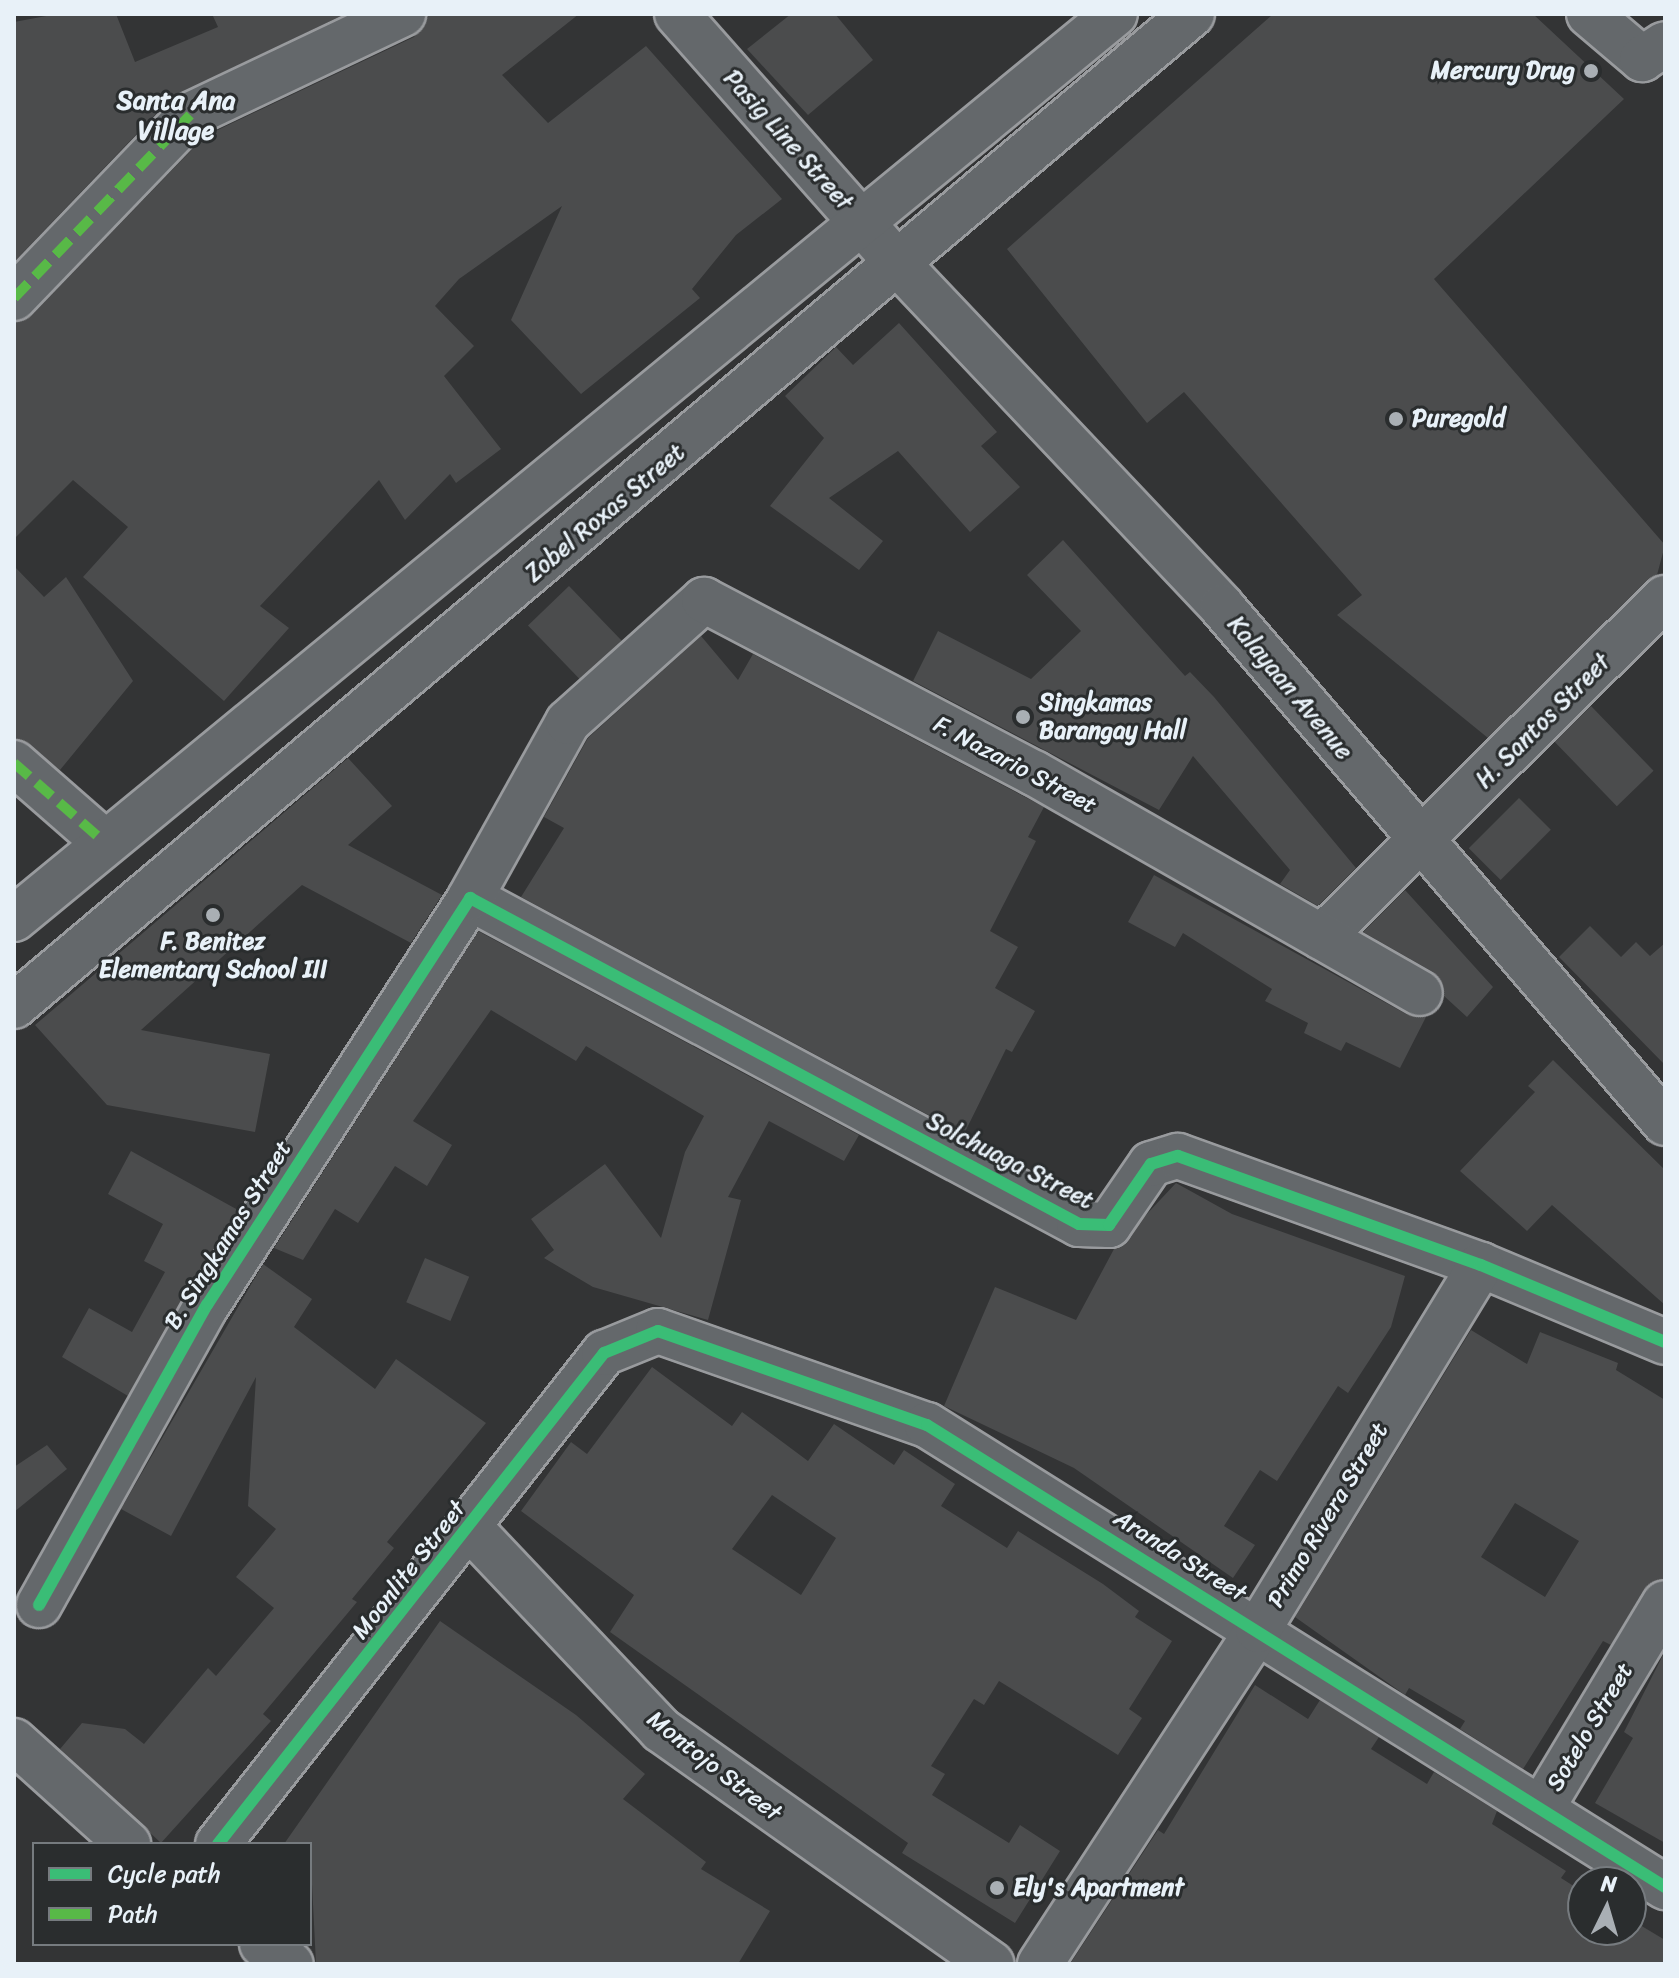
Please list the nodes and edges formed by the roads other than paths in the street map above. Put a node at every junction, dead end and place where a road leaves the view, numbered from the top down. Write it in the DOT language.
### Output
graph roads {
  1 [pos="403,14"];
  2 [pos="677,14"];
  3 [pos="1115,14"];
  4 [pos="1192,14"];
  5 [pos="1589,14"];
  6 [pos="1665,44"];
  7 [pos="863,224"];
  8 [pos="900,266"];
  9 [pos="14,298"];
  10 [pos="1665,598"];
  11 [pos="704,600"];
  12 [pos="14,763"];
  13 [pos="103,841"];
  14 [pos="1421,843"];
  15 [pos="470,898"];
  16 [pos="14,919"];
  17 [pos="1322,937"];
  18 [pos="1420,993"];
  19 [pos="14,1006"];
  20 [pos="1665,1123"];
  21 [pos="1481,1265"];
  22 [pos="640,1333"];
  23 [pos="1665,1342"];
  24 [pos="470,1528"];
  25 [pos="1665,1603"];
  26 [pos="39,1605"];
  27 [pos="1258,1630"];
  28 [pos="14,1741"];
  29 [pos="1541,1809"];
  30 [pos="126,1842"];
  31 [pos="220,1842"];
  32 [pos="1665,1887"];
  33 [pos="265,1946"];
  34 [pos="291,1964"];
  35 [pos="991,1964"];
  36 [pos="1040,1964"];
  1 -- 9 [label="street"];
  2 -- 7 [label="street, Pasig Line Street"];
  3 -- 7 [label="street"];
  4 -- 8 [label="street, Zobel Roxas Street"];
  5 -- 6 [label="street"];
  7 -- 8 [label="street, Pasig Line Street"];
  7 -- 13 [label="street"];
  8 -- 14 [label="street, Kalayaan Avenue"];
  8 -- 19 [label="street, Zobel Roxas Street"];
  10 -- 14 [label="street, H. Santos Street"];
  11 -- 15 [label="street, B. Singkamas Street"];
  11 -- 17 [label="street, F. Nazario Street"];
  12 -- 13 [label="street"];
  13 -- 16 [label="street"];
  14 -- 17 [label="street"];
  14 -- 20 [label="street, Kalayaan Avenue"];
  15 -- 21 [label="street, Solchuaga Street"];
  15 -- 26 [label="street, B. Singkamas Street"];
  17 -- 18 [label="street, F. Nazario Street"];
  21 -- 23 [label="street, Solchuaga Street"];
  21 -- 27 [label="street, Primo Rivera Street"];
  22 -- 24 [label="street, Moonlite Street"];
  22 -- 27 [label="street, Aranda Street"];
  24 -- 31 [label="street, Moonlite Street"];
  24 -- 35 [label="street, Montojo Street"];
  25 -- 29 [label="street, Sotelo Street"];
  27 -- 29 [label="street, Aranda Street"];
  27 -- 36 [label="street, Primo Rivera Street"];
  28 -- 30 [label="street"];
  29 -- 32 [label="street, Aranda Street"];
  33 -- 34 [label="street"];
}
